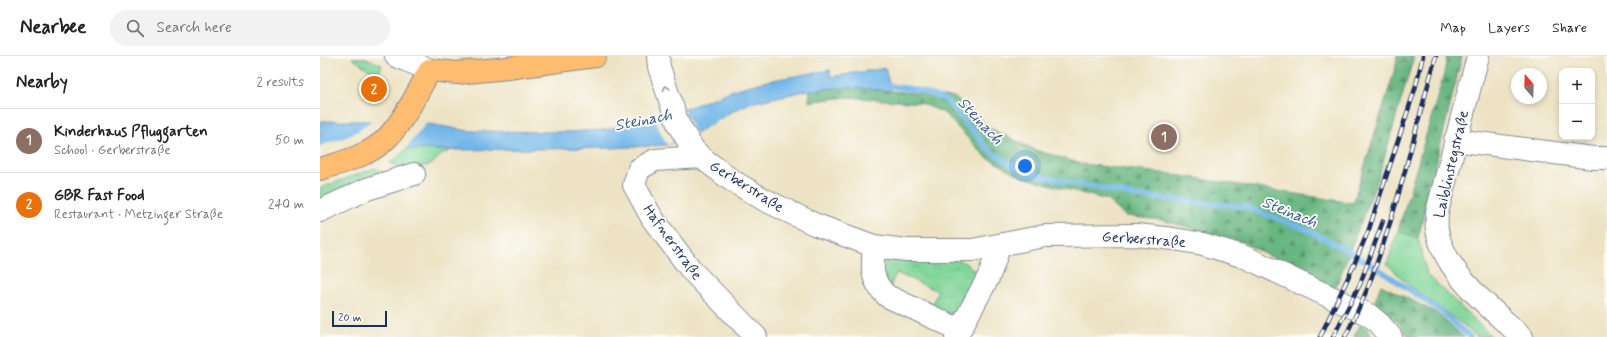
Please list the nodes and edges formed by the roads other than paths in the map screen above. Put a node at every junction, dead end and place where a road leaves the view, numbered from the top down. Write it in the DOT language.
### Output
graph roads {
  1 [pos="396,56"];
  2 [pos="594,56"];
  3 [pos="658,56"];
  4 [pos="1478,56"];
  5 [pos="430,70"];
  6 [pos="1455,140"];
  7 [pos="701,158"];
  8 [pos="1607,158"];
  9 [pos="320,169"];
  10 [pos="414,174"];
  11 [pos="320,211"];
  12 [pos="1000,245"];
  13 [pos="874,246"];
  14 [pos="958,334"];
  15 [pos="756,337"];
  16 [pos="1391,337"];
  17 [pos="1522,337"];
  1 -- 5 [label="street"];
  2 -- 5 [label="main road"];
  7 -- 3 [label="street, Gerberstraße, one-way"];
  4 -- 6 [label="street, Laiblinstegstraße"];
  5 -- 9 [label="main road"];
  6 -- 8 [label="street"];
  6 -- 17 [label="street, Laiblinstegstraße"];
  7 -- 13 [label="street, Gerberstraße"];
  7 -- 15 [label="street, Hafnerstraße"];
  10 -- 11 [label="street"];
  12 -- 13 [label="street, Gerberstraße"];
  12 -- 14 [label="street"];
  12 -- 16 [label="street, Gerberstraße"];
  13 -- 14 [label="street"];
}
